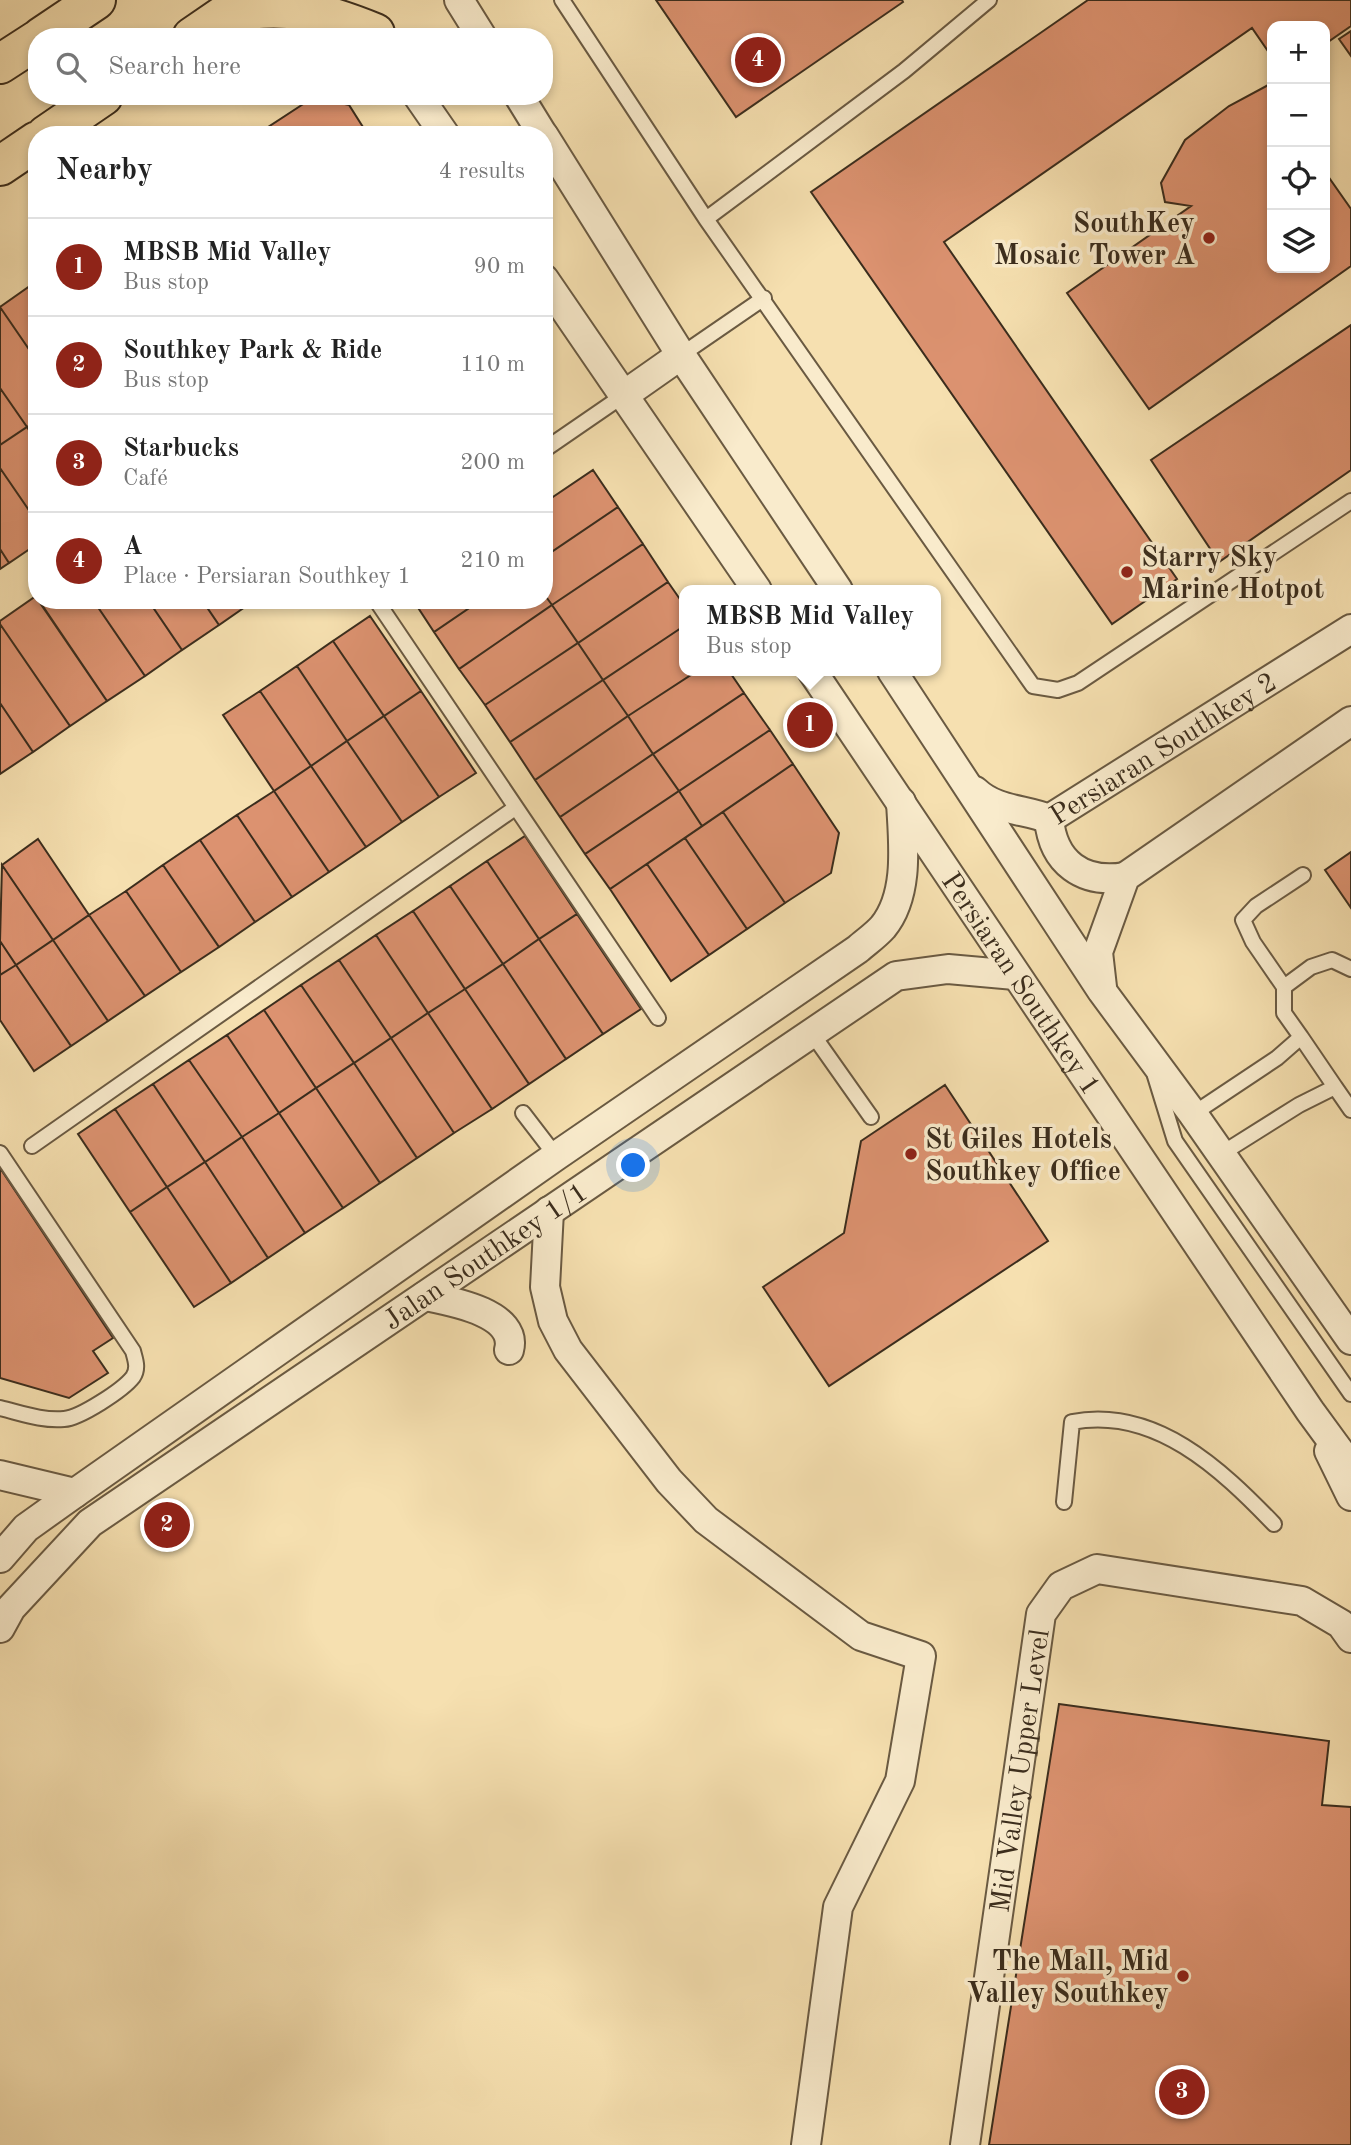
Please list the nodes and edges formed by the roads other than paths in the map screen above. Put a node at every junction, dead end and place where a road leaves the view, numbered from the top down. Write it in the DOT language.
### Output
graph roads {
  1 [pos="96,0"];
  2 [pos="352,0"];
  3 [pos="459,0"];
  4 [pos="562,0"];
  5 [pos="989,0"];
  6 [pos="237,6"];
  7 [pos="54,28"];
  8 [pos="205,28"];
  9 [pos="357,28"];
  10 [pos="371,28"];
  11 [pos="476,28"];
  12 [pos="28,46"];
  13 [pos="0,64"];
  14 [pos="90,105"];
  15 [pos="424,105"];
  16 [pos="525,105"];
  17 [pos="59,126"];
  18 [pos="439,126"];
  19 [pos="538,126"];
  20 [pos="28,147"];
  21 [pos="553,150"];
  22 [pos="0,166"];
  23 [pos="706,219"];
  24 [pos="553,292"];
  25 [pos="764,298"];
  26 [pos="681,355"];
  27 [pos="624,395"];
  28 [pos="553,444"];
  29 [pos="1351,501"];
  30 [pos="754,585"];
  31 [pos="835,585"];
  32 [pos="382,609"];
  33 [pos="1351,629"];
  34 [pos="815,676"];
  35 [pos="895,676"];
  36 [pos="1351,721"];
  37 [pos="968,784"];
  38 [pos="901,802"];
  39 [pos="515,808"];
  40 [pos="1049,819"];
  41 [pos="1303,875"];
  42 [pos="1125,877"];
  43 [pos="1351,969"];
  44 [pos="1015,975"];
  45 [pos="1284,986"];
  46 [pos="1102,991"];
  47 [pos="658,1018"];
  48 [pos="811,1032"];
  49 [pos="1301,1037"];
  50 [pos="1147,1051"];
  51 [pos="1335,1087"];
  52 [pos="1351,1110"];
  53 [pos="523,1113"];
  54 [pos="1193,1114"];
  55 [pos="871,1117"];
  56 [pos="32,1146"];
  57 [pos="0,1153"];
  58 [pos="1221,1154"];
  59 [pos="556,1156"];
  60 [pos="549,1211"];
  61 [pos="425,1296"];
  62 [pos="1351,1340"];
  63 [pos="509,1350"];
  64 [pos="1351,1394"];
  65 [pos="0,1408"];
  66 [pos="1310,1411"];
  67 [pos="1351,1467"];
  68 [pos="0,1475"];
  69 [pos="75,1493"];
  70 [pos="1351,1496"];
  71 [pos="1064,1502"];
  72 [pos="1274,1524"];
  73 [pos="13,1525"];
  74 [pos="0,1558"];
  75 [pos="0,1628"];
  76 [pos="1351,1638"];
  77 [pos="806,2145"];
  78 [pos="965,2145"];
  1 -- 7 [label="main road"];
  2 -- 10 [label="street"];
  3 -- 11 [label="street"];
  4 -- 23 [label="lane"];
  5 -- 23 [label="lane"];
  6 -- 8 [label="main road"];
  6 -- 9 [label="main road"];
  12 -- 13 [label="main road"];
  14 -- 17 [label="main road"];
  15 -- 18 [label="street"];
  16 -- 19 [label="street"];
  20 -- 22 [label="main road"];
  21 -- 26 [label="street"];
  23 -- 25 [label="lane"];
  24 -- 27 [label="street"];
  25 -- 26 [label="lane"];
  25 -- 29 [label="lane"];
  26 -- 27 [label="street"];
  26 -- 31 [label="street"];
  27 -- 28 [label="lane"];
  27 -- 30 [label="street"];
  32 -- 39 [label="lane"];
  33 -- 40 [label="street, Persiaran Southkey 2"];
  34 -- 38 [label="street, Persiaran Southkey 1"];
  35 -- 37 [label="street"];
  36 -- 42 [label="street"];
  37 -- 40 [label="street, Persiaran Southkey 2"];
  37 -- 46 [label="street"];
  38 -- 44 [label="street, Persiaran Southkey 1"];
  38 -- 59 [label="street, Jalan Southkey 1/1"];
  39 -- 47 [label="lane"];
  39 -- 56 [label="lane"];
  40 -- 42 [label="street"];
  41 -- 45 [label="lane"];
  42 -- 46 [label="street"];
  43 -- 45 [label="lane"];
  44 -- 48 [label="street, Jalan Southkey 1/1"];
  44 -- 66 [label="street, Persiaran Southkey 1"];
  45 -- 49 [label="lane"];
  46 -- 50 [label="street"];
  48 -- 55 [label="lane"];
  48 -- 60 [label="street, Jalan Southkey 1/1"];
  49 -- 51 [label="lane"];
  49 -- 54 [label="lane"];
  50 -- 54 [label="street"];
  50 -- 64 [label="lane"];
  51 -- 52 [label="lane"];
  51 -- 58 [label="lane"];
  53 -- 59 [label="lane"];
  54 -- 58 [label="street"];
  57 -- 65 [label="lane"];
  58 -- 62 [label="street"];
  59 -- 69 [label="street, Jalan Southkey 1/1"];
  60 -- 61 [label="street, Jalan Southkey 1/1"];
  60 -- 77 [label="street"];
  61 -- 63 [label="street"];
  61 -- 75 [label="street, Jalan Southkey 1/1"];
  66 -- 67 [label="street, Persiaran Southkey 1"];
  66 -- 70 [label="street"];
  68 -- 69 [label="street"];
  69 -- 73 [label="street, Jalan Southkey 1/1"];
  71 -- 72 [label="lane"];
  73 -- 74 [label="street, Jalan Southkey 1/1"];
  76 -- 78 [label="street, Mid Valley Upper Level"];
}
